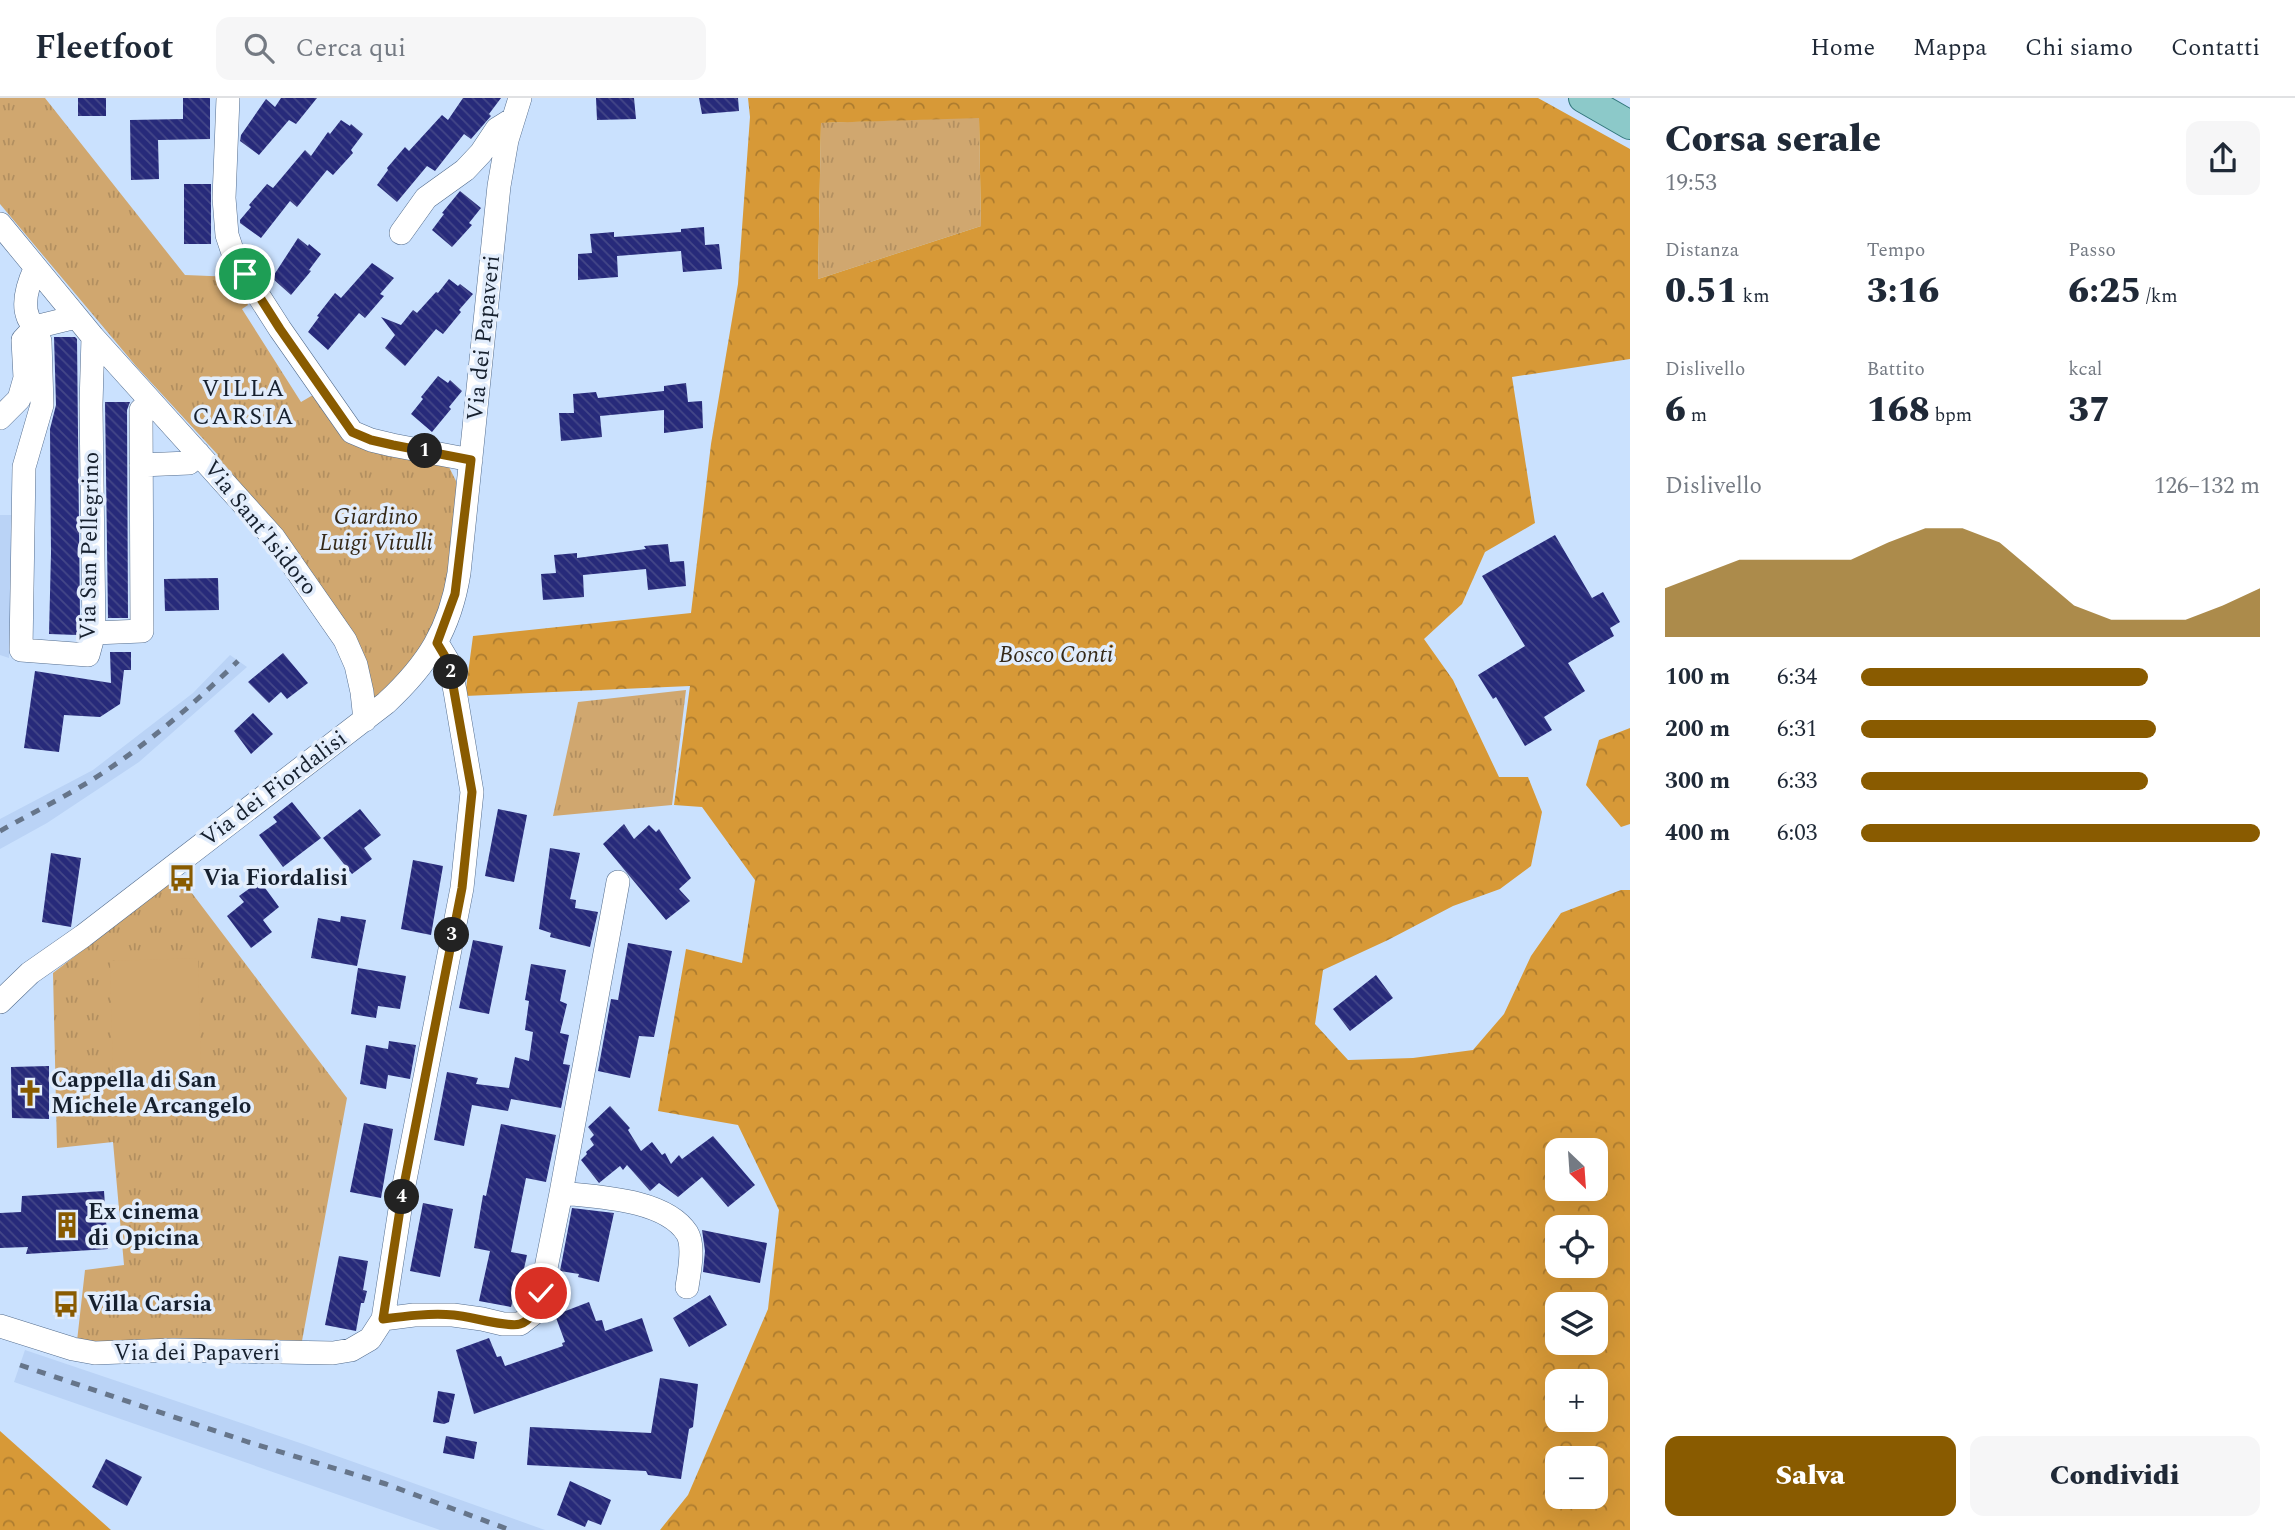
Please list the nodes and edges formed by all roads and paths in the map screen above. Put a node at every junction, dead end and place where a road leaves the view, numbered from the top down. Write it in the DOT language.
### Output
graph roads {
  1 [pos="228,98"];
  2 [pos="1583,98"];
  3 [pos="516,108"];
  4 [pos="1630,125"];
  5 [pos="0,224"];
  6 [pos="401,233"];
  7 [pos="35,269"];
  8 [pos="76,317"];
  9 [pos="35,327"];
  10 [pos="93,337"];
  11 [pos="150,402"];
  12 [pos="0,418"];
  13 [pos="198,453"];
  14 [pos="471,460"];
  15 [pos="141,465"];
  16 [pos="94,633"];
  17 [pos="437,643"];
  18 [pos="365,720"];
  19 [pos="618,881"];
  20 [pos="0,1002"];
  21 [pos="561,1193"];
  22 [pos="687,1287"];
  23 [pos="383,1319"];
  24 [pos="0,1326"];
  1 -- 14 [label="street"];
  2 -- 4 [label="main road"];
  3 -- 6 [label="street"];
  3 -- 14 [label="street, Via dei Papaveri"];
  5 -- 7 [label="street, Via Sant'Isidoro"];
  7 -- 8 [label="street, Via Sant'Isidoro"];
  7 -- 9 [label="street"];
  8 -- 9 [label="street"];
  8 -- 10 [label="street, Via Sant'Isidoro"];
  9 -- 12 [label="street"];
  9 -- 16 [label="street, Via San Pellegrino"];
  10 -- 11 [label="street, Via Sant'Isidoro"];
  10 -- 16 [label="street, Via San Pellegrino"];
  11 -- 13 [label="street, Via Sant'Isidoro"];
  11 -- 15 [label="street"];
  13 -- 15 [label="street, Via Sant'Isidoro"];
  13 -- 18 [label="street, Via Sant'Isidoro"];
  14 -- 17 [label="street, Via dei Papaveri"];
  15 -- 16 [label="street"];
  17 -- 18 [label="street, Via dei Fiordalisi"];
  17 -- 23 [label="street"];
  18 -- 20 [label="street, Via dei Fiordalisi"];
  19 -- 21 [label="street"];
  21 -- 22 [label="street"];
  21 -- 23 [label="street"];
  23 -- 24 [label="street, Via dei Papaveri"];
}
